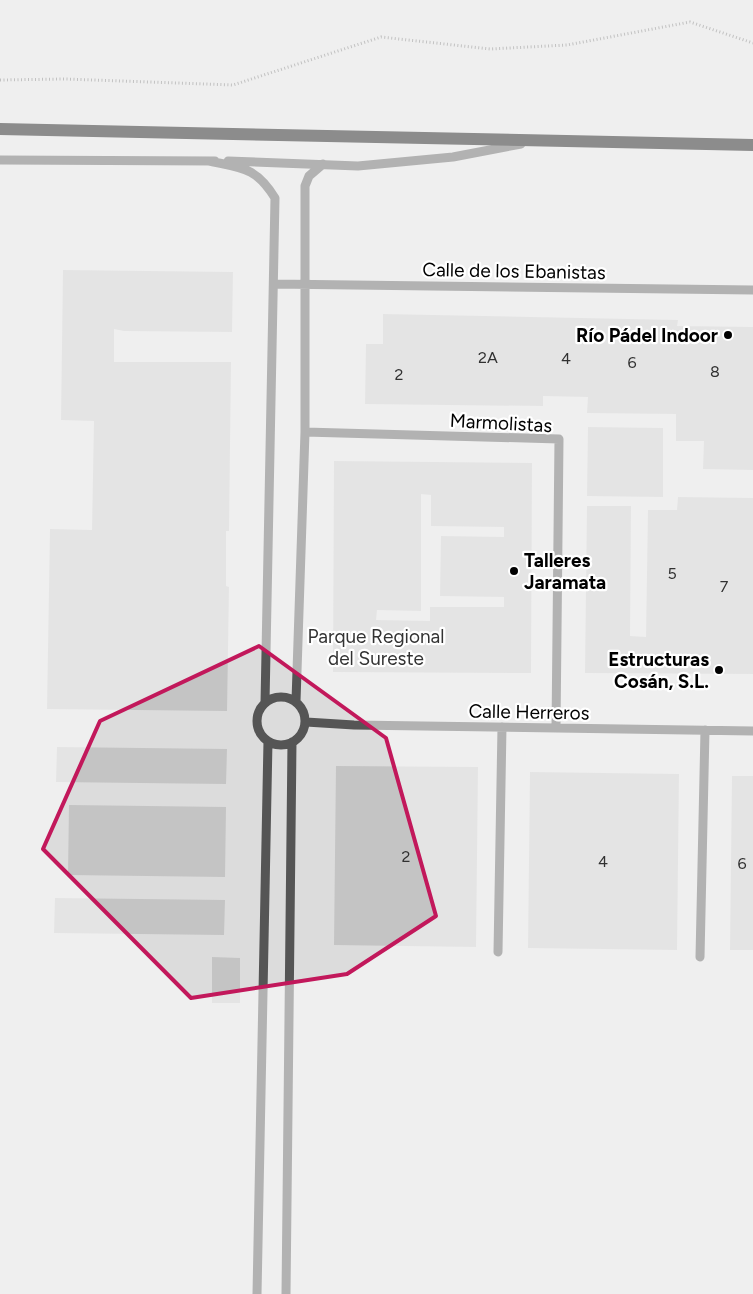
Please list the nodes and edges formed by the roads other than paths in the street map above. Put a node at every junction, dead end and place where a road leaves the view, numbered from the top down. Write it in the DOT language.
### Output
graph roads {
  1 [pos="0,129"];
  2 [pos="544,140"];
  3 [pos="753,145"];
  4 [pos="0,160"];
  5 [pos="209,160"];
  6 [pos="323,164"];
  7 [pos="274,284"];
  8 [pos="306,284"];
  9 [pos="753,290"];
  10 [pos="305,432"];
  11 [pos="296,701"];
  12 [pos="265,703"];
  13 [pos="306,722"];
  14 [pos="502,727"];
  15 [pos="556,728"];
  16 [pos="705,730"];
  17 [pos="753,731"];
  18 [pos="268,741"];
  19 [pos="292,742"];
  20 [pos="498,952"];
  21 [pos="700,957"];
  22 [pos="257,1294"];
  23 [pos="286,1294"];
  1 -- 2 [label="main road"];
  2 -- 3 [label="main road"];
  2 -- 6 [label="lane"];
  4 -- 5 [label="lane"];
  5 -- 6 [label="lane"];
  5 -- 7 [label="lane"];
  6 -- 8 [label="lane"];
  7 -- 8 [label="lane, Calle de los Ebanistas"];
  7 -- 12 [label="lane"];
  8 -- 9 [label="lane, Calle de los Ebanistas"];
  8 -- 10 [label="lane"];
  10 -- 11 [label="lane"];
  10 -- 15 [label="lane, Marmolistas"];
  11 -- 12 [label="lane"];
  11 -- 13 [label="lane"];
  12 -- 18 [label="lane"];
  13 -- 14 [label="lane, Calle Herreros"];
  13 -- 19 [label="lane"];
  14 -- 15 [label="lane, Calle Herreros"];
  14 -- 20 [label="lane"];
  15 -- 16 [label="lane, Calle Herreros"];
  16 -- 17 [label="lane, Calle Herreros"];
  16 -- 21 [label="lane"];
  18 -- 19 [label="lane"];
  18 -- 22 [label="lane"];
  19 -- 23 [label="lane"];
}
